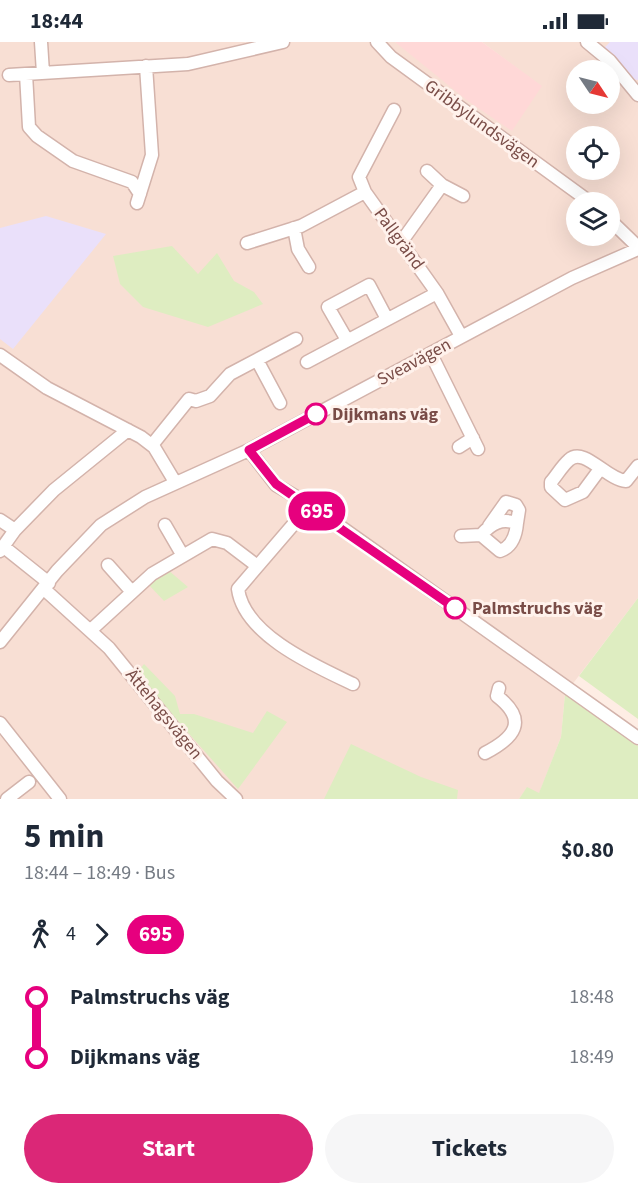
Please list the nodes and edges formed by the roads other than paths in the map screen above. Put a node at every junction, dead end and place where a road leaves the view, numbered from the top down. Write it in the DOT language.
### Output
graph roads {
  1 [pos="41,42"];
  2 [pos="284,42"];
  3 [pos="376,42"];
  4 [pos="587,42"];
  5 [pos="146,66"];
  6 [pos="43,73"];
  7 [pos="26,74"];
  8 [pos="9,75"];
  9 [pos="638,93"];
  10 [pos="393,110"];
  11 [pos="427,171"];
  12 [pos="442,185"];
  13 [pos="364,192"];
  14 [pos="576,192"];
  15 [pos="463,196"];
  16 [pos="294,228"];
  17 [pos="620,230"];
  18 [pos="402,241"];
  19 [pos="247,243"];
  20 [pos="638,248"];
  21 [pos="309,267"];
  22 [pos="437,293"];
  23 [pos="387,319"];
  24 [pos="461,336"];
  25 [pos="296,339"];
  26 [pos="347,340"];
  27 [pos="431,354"];
  28 [pos="0,355"];
  29 [pos="257,360"];
  30 [pos="307,362"];
  31 [pos="280,403"];
  32 [pos="128,430"];
  33 [pos="152,445"];
  34 [pos="459,447"];
  35 [pos="249,450"];
  36 [pos="638,466"];
  37 [pos="600,469"];
  38 [pos="175,482"];
  39 [pos="310,505"];
  40 [pos="0,520"];
  41 [pos="517,523"];
  42 [pos="165,525"];
  43 [pos="15,530"];
  44 [pos="485,531"];
  45 [pos="461,536"];
  46 [pos="2,549"];
  47 [pos="183,556"];
  48 [pos="108,565"];
  49 [pos="256,565"];
  50 [pos="46,586"];
  51 [pos="132,592"];
  52 [pos="92,629"];
  53 [pos="0,642"];
  54 [pos="353,684"];
  55 [pos="499,688"];
  56 [pos="0,723"];
  57 [pos="638,738"];
  58 [pos="485,753"];
  59 [pos="29,782"];
  60 [pos="7,799"];
  61 [pos="60,799"];
  62 [pos="236,799"];
  1 -- 6 [label="street"];
  2 -- 5 [label="street"];
  3 -- 14 [label="street, Gribbylundsvägen"];
  4 -- 9 [label="street"];
  5 -- 6 [label="street"];
  5 -- 7 [label="street"];
  6 -- 7 [label="street"];
  7 -- 8 [label="street"];
  10 -- 13 [label="street"];
  11 -- 12 [label="street"];
  12 -- 15 [label="street"];
  12 -- 18 [label="street"];
  13 -- 16 [label="street, Pallgränd"];
  13 -- 18 [label="street, Pallgränd"];
  16 -- 19 [label="street, Pallgränd"];
  16 -- 21 [label="street"];
  17 -- 20 [label="street"];
  18 -- 22 [label="street, Pallgränd"];
  20 -- 24 [label="street, Sveavägen"];
  22 -- 23 [label="street"];
  22 -- 24 [label="street, Pallgränd"];
  23 -- 26 [label="street"];
  23 -- 26 [label="street"];
  24 -- 27 [label="street, Sveavägen"];
  25 -- 29 [label="street"];
  26 -- 30 [label="street"];
  27 -- 34 [label="street"];
  27 -- 35 [label="street, Sveavägen"];
  28 -- 32 [label="street"];
  29 -- 31 [label="street"];
  29 -- 33 [label="street"];
  32 -- 33 [label="street"];
  32 -- 43 [label="street"];
  33 -- 38 [label="street"];
  35 -- 38 [label="street, Sveavägen"];
  35 -- 39 [label="street"];
  36 -- 37 [label="street"];
  38 -- 50 [label="street, Sveavägen"];
  39 -- 49 [label="street"];
  39 -- 57 [label="street"];
  40 -- 43 [label="street"];
  41 -- 44 [label="street"];
  41 -- 44 [label="street"];
  41 -- 44 [label="street"];
  42 -- 47 [label="street"];
  43 -- 46 [label="street"];
  44 -- 45 [label="street"];
  46 -- 50 [label="street"];
  47 -- 49 [label="street"];
  47 -- 51 [label="street"];
  48 -- 51 [label="street"];
  49 -- 54 [label="street"];
  50 -- 52 [label="street, Ättehagsvägen"];
  50 -- 53 [label="street, Sveavägen"];
  51 -- 52 [label="street"];
  52 -- 62 [label="street, Ättehagsvägen"];
  55 -- 58 [label="street"];
  56 -- 61 [label="street"];
  59 -- 60 [label="street"];
}
